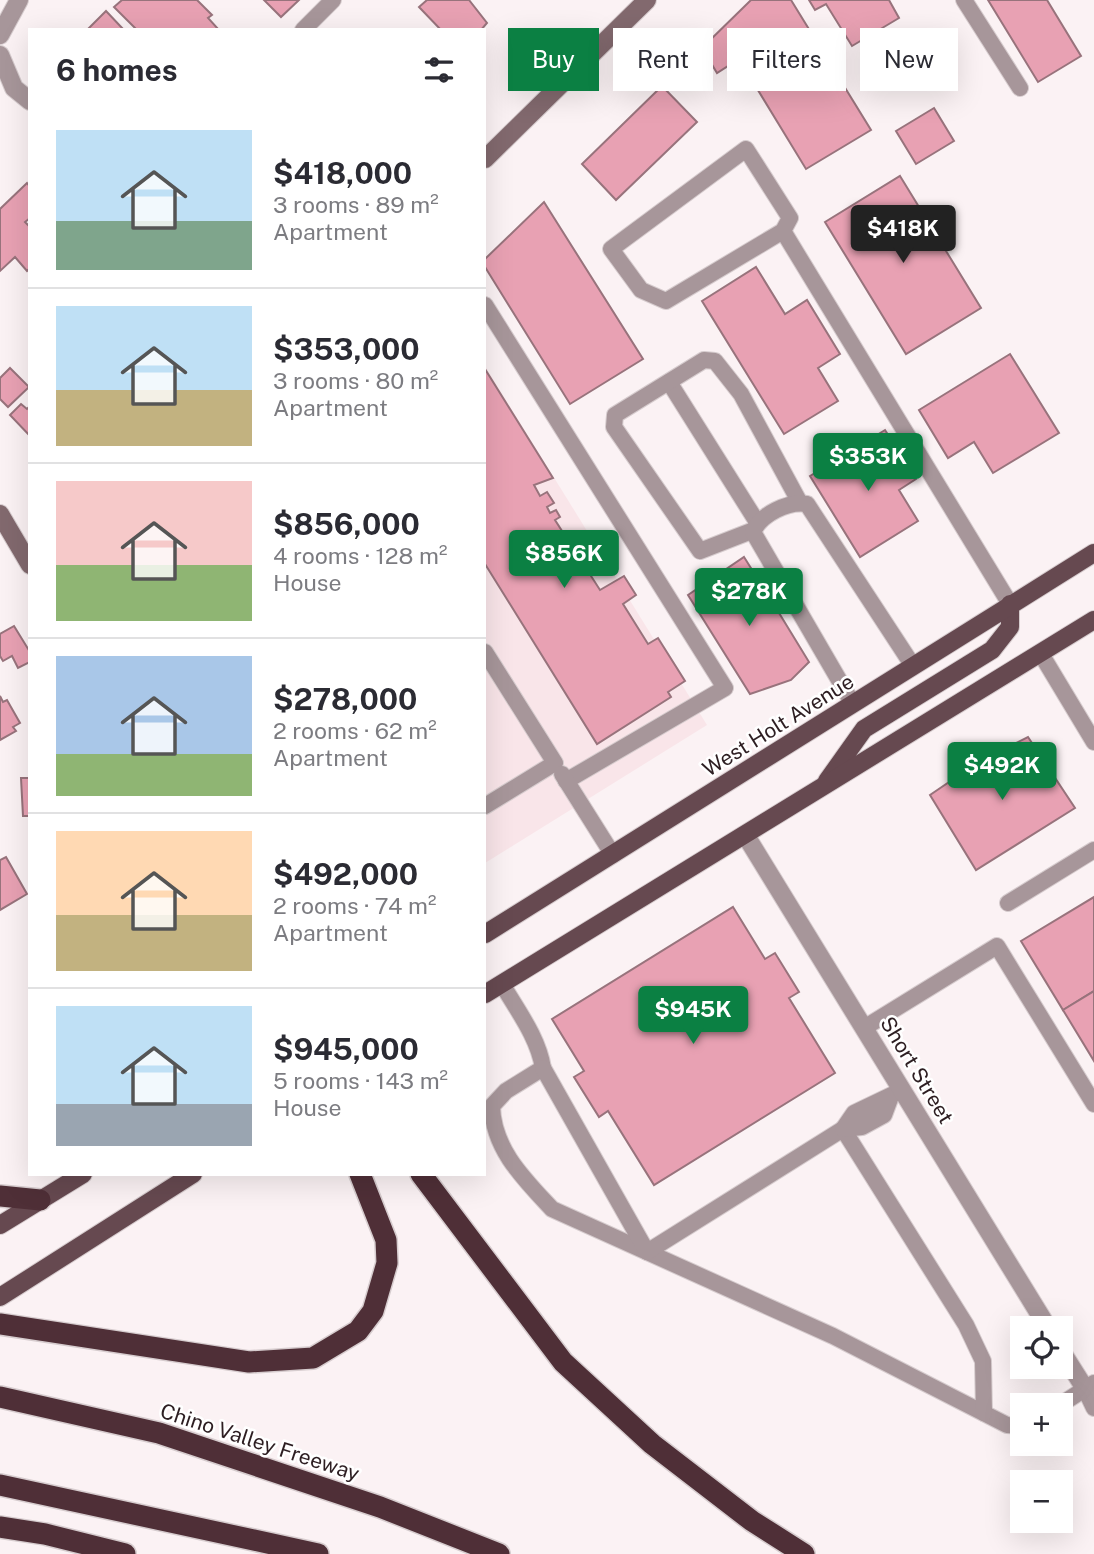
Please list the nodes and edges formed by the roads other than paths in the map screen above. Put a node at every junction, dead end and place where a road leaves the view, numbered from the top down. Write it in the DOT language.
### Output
graph roads {
  1 [pos="19,0"];
  2 [pos="333,0"];
  3 [pos="647,0"];
  4 [pos="964,0"];
  5 [pos="305,28"];
  6 [pos="0,35"];
  7 [pos="0,55"];
  8 [pos="1020,88"];
  9 [pos="28,99"];
  10 [pos="486,158"];
  11 [pos="783,231"];
  12 [pos="486,307"];
  13 [pos="669,382"];
  14 [pos="800,503"];
  15 [pos="0,514"];
  16 [pos="755,526"];
  17 [pos="1094,553"];
  18 [pos="28,562"];
  19 [pos="1010,604"];
  20 [pos="1094,621"];
  21 [pos="486,654"];
  22 [pos="1041,654"];
  23 [pos="913,666"];
  24 [pos="853,704"];
  25 [pos="1094,741"];
  26 [pos="555,763"];
  27 [pos="566,781"];
  28 [pos="821,789"];
  29 [pos="486,805"];
  30 [pos="746,836"];
  31 [pos="1094,850"];
  32 [pos="613,855"];
  33 [pos="1008,903"];
  34 [pos="486,933"];
  35 [pos="502,984"];
  36 [pos="486,993"];
  37 [pos="864,1028"];
  38 [pos="543,1068"];
  39 [pos="896,1095"];
  40 [pos="1094,1104"];
  41 [pos="843,1129"];
  42 [pos="80,1176"];
  43 [pos="190,1176"];
  44 [pos="361,1176"];
  45 [pos="423,1176"];
  46 [pos="0,1196"];
  47 [pos="40,1200"];
  48 [pos="0,1225"];
  49 [pos="647,1252"];
  50 [pos="0,1297"];
  51 [pos="1040,1316"];
  52 [pos="0,1324"];
  53 [pos="1073,1365"];
  54 [pos="1089,1385"];
  55 [pos="1073,1396"];
  56 [pos="0,1397"];
  57 [pos="1094,1408"];
  58 [pos="984,1413"];
  59 [pos="1010,1425"];
  60 [pos="0,1485"];
  61 [pos="0,1527"];
  62 [pos="125,1554"];
  63 [pos="318,1554"];
  64 [pos="499,1554"];
  65 [pos="804,1554"];
  1 -- 6 [label="street"];
  2 -- 5 [label="lane"];
  3 -- 10 [label="street"];
  4 -- 8 [label="lane"];
  7 -- 9 [label="street"];
  11 -- 11 [label="lane"];
  11 -- 19 [label="lane"];
  12 -- 27 [label="lane"];
  13 -- 14 [label="lane"];
  13 -- 16 [label="lane"];
  13 -- 16 [label="lane"];
  14 -- 16 [label="lane"];
  14 -- 23 [label="lane"];
  15 -- 18 [label="street"];
  16 -- 24 [label="lane"];
  17 -- 19 [label="main road, West Holt Avenue"];
  19 -- 23 [label="main road, West Holt Avenue"];
  19 -- 28 [label="main road"];
  20 -- 22 [label="main road"];
  21 -- 26 [label="lane"];
  22 -- 25 [label="lane"];
  22 -- 28 [label="main road"];
  23 -- 24 [label="main road, West Holt Avenue"];
  24 -- 32 [label="main road, West Holt Avenue"];
  26 -- 27 [label="lane"];
  26 -- 29 [label="lane"];
  27 -- 32 [label="lane"];
  28 -- 30 [label="main road"];
  30 -- 35 [label="main road"];
  30 -- 37 [label="street, Short Street"];
  31 -- 33 [label="lane"];
  32 -- 34 [label="main road, West Holt Avenue"];
  35 -- 36 [label="main road"];
  35 -- 38 [label="lane"];
  37 -- 39 [label="street, Short Street"];
  37 -- 40 [label="lane"];
  38 -- 49 [label="lane"];
  38 -- 49 [label="lane"];
  39 -- 41 [label="lane"];
  39 -- 51 [label="street, Short Street"];
  41 -- 49 [label="lane"];
  41 -- 58 [label="lane"];
  42 -- 47 [label="main road"];
  43 -- 50 [label="main road"];
  44 -- 52 [label="highway"];
  45 -- 65 [label="highway"];
  46 -- 47 [label="highway"];
  47 -- 48 [label="main road"];
  49 -- 58 [label="lane"];
  53 -- 54 [label="street"];
  54 -- 55 [label="lane"];
  54 -- 57 [label="lane"];
  56 -- 64 [label="highway, Chino Valley Freeway"];
  58 -- 59 [label="lane"];
  60 -- 63 [label="highway"];
  61 -- 62 [label="highway"];
}
